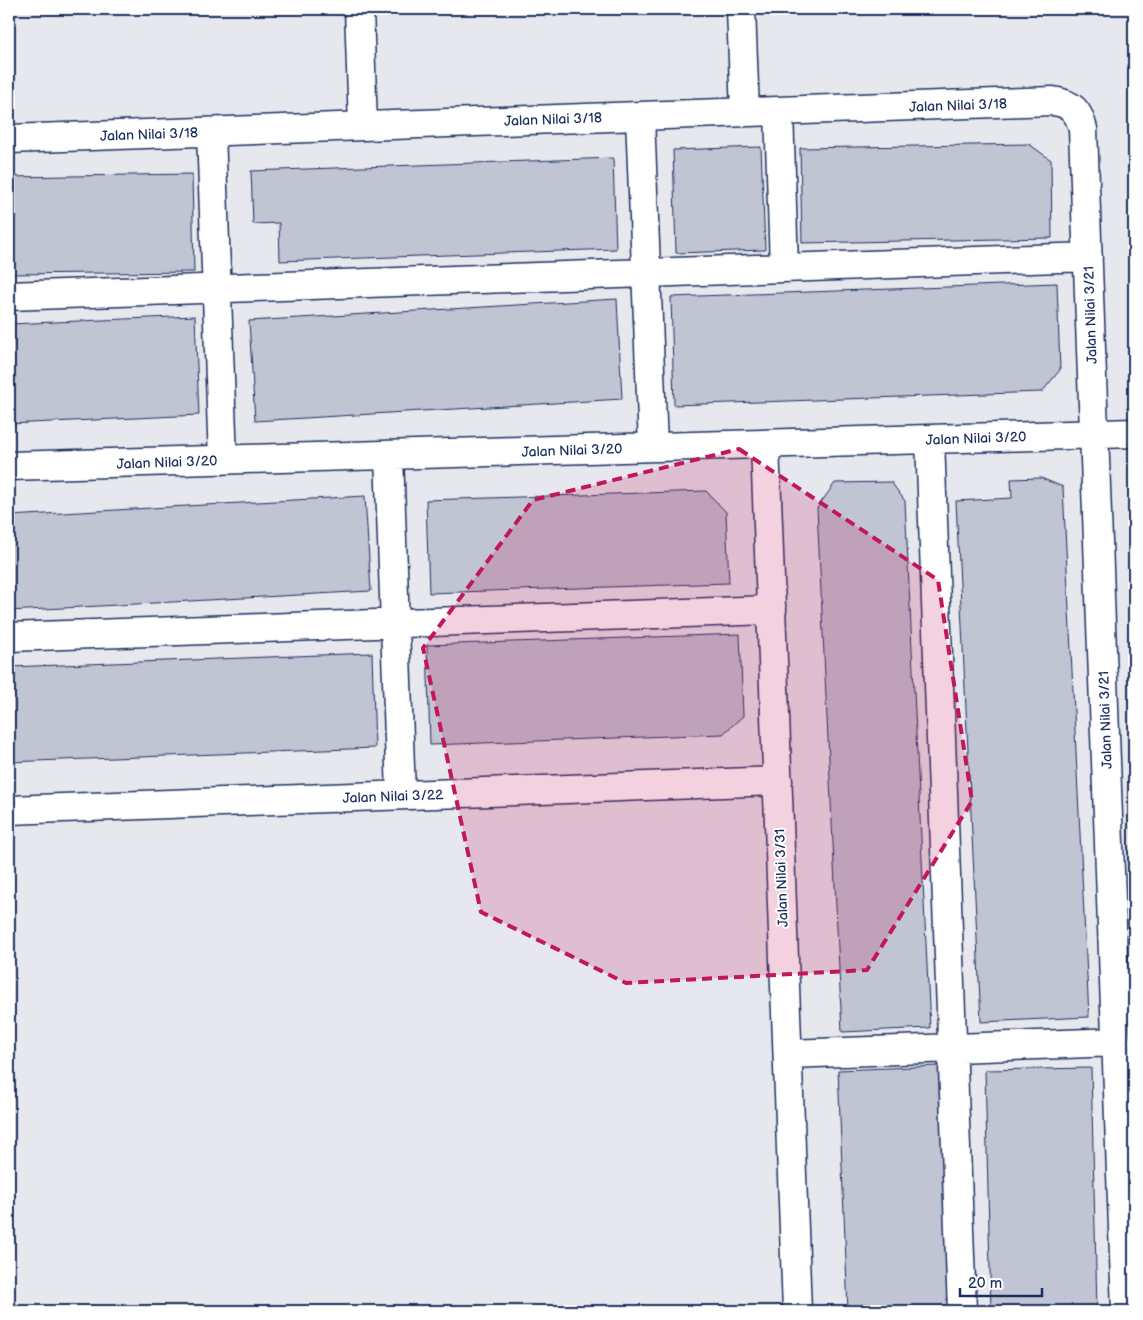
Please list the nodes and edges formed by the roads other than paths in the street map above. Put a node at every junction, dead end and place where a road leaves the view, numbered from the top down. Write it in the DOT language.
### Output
graph roads {
  1 [pos="359,9"];
  2 [pos="741,9"];
  3 [pos="779,111"];
  4 [pos="746,112"];
  5 [pos="640,116"];
  6 [pos="363,126"];
  7 [pos="1083,128"];
  8 [pos="211,132"];
  9 [pos="9,139"];
  10 [pos="1088,257"];
  11 [pos="784,268"];
  12 [pos="646,273"];
  13 [pos="217,289"];
  14 [pos="9,296"];
  15 [pos="1134,433"];
  16 [pos="1094,434"];
  17 [pos="930,439"];
  18 [pos="765,444"];
  19 [pos="653,447"];
  20 [pos="389,455"];
  21 [pos="223,460"];
  22 [pos="9,466"];
  23 [pos="772,610"];
  24 [pos="395,623"];
  25 [pos="9,637"];
  26 [pos="778,781"];
  27 [pos="402,795"];
  28 [pos="9,810"];
  29 [pos="1117,1042"];
  30 [pos="952,1048"];
  31 [pos="788,1054"];
  32 [pos="797,1311"];
  33 [pos="962,1311"];
  34 [pos="1126,1311"];
  1 -- 6 [label="street"];
  2 -- 4 [label="street"];
  3 -- 4 [label="street, Jalan Nilai 3/18"];
  3 -- 7 [label="street, Jalan Nilai 3/18"];
  3 -- 11 [label="street"];
  4 -- 5 [label="street, Jalan Nilai 3/18"];
  5 -- 6 [label="street, Jalan Nilai 3/18"];
  5 -- 12 [label="street"];
  6 -- 8 [label="street, Jalan Nilai 3/18"];
  7 -- 10 [label="street, Jalan Nilai 3/21"];
  8 -- 9 [label="street, Jalan Nilai 3/18"];
  8 -- 13 [label="street"];
  10 -- 11 [label="street"];
  10 -- 16 [label="street, Jalan Nilai 3/21"];
  11 -- 12 [label="street"];
  12 -- 13 [label="street"];
  12 -- 19 [label="street"];
  13 -- 14 [label="street"];
  13 -- 21 [label="street"];
  15 -- 16 [label="street, Jalan Nilai 3/20"];
  16 -- 17 [label="street, Jalan Nilai 3/20"];
  16 -- 29 [label="street, Jalan Nilai 3/21"];
  17 -- 18 [label="street, Jalan Nilai 3/20"];
  17 -- 30 [label="street"];
  18 -- 19 [label="street, Jalan Nilai 3/20"];
  18 -- 23 [label="street, Jalan Nilai 3/31"];
  19 -- 20 [label="street, Jalan Nilai 3/20"];
  20 -- 21 [label="street, Jalan Nilai 3/20"];
  20 -- 24 [label="street"];
  21 -- 22 [label="street, Jalan Nilai 3/20"];
  23 -- 24 [label="street"];
  23 -- 26 [label="street, Jalan Nilai 3/31"];
  24 -- 25 [label="street"];
  24 -- 27 [label="street"];
  26 -- 27 [label="street, Jalan Nilai 3/22"];
  26 -- 31 [label="street, Jalan Nilai 3/31"];
  27 -- 28 [label="street, Jalan Nilai 3/22"];
  29 -- 30 [label="street"];
  29 -- 34 [label="street, Jalan Nilai 3/21"];
  30 -- 31 [label="street"];
  30 -- 33 [label="street"];
  31 -- 32 [label="street, Jalan Nilai 3/31"];
}
